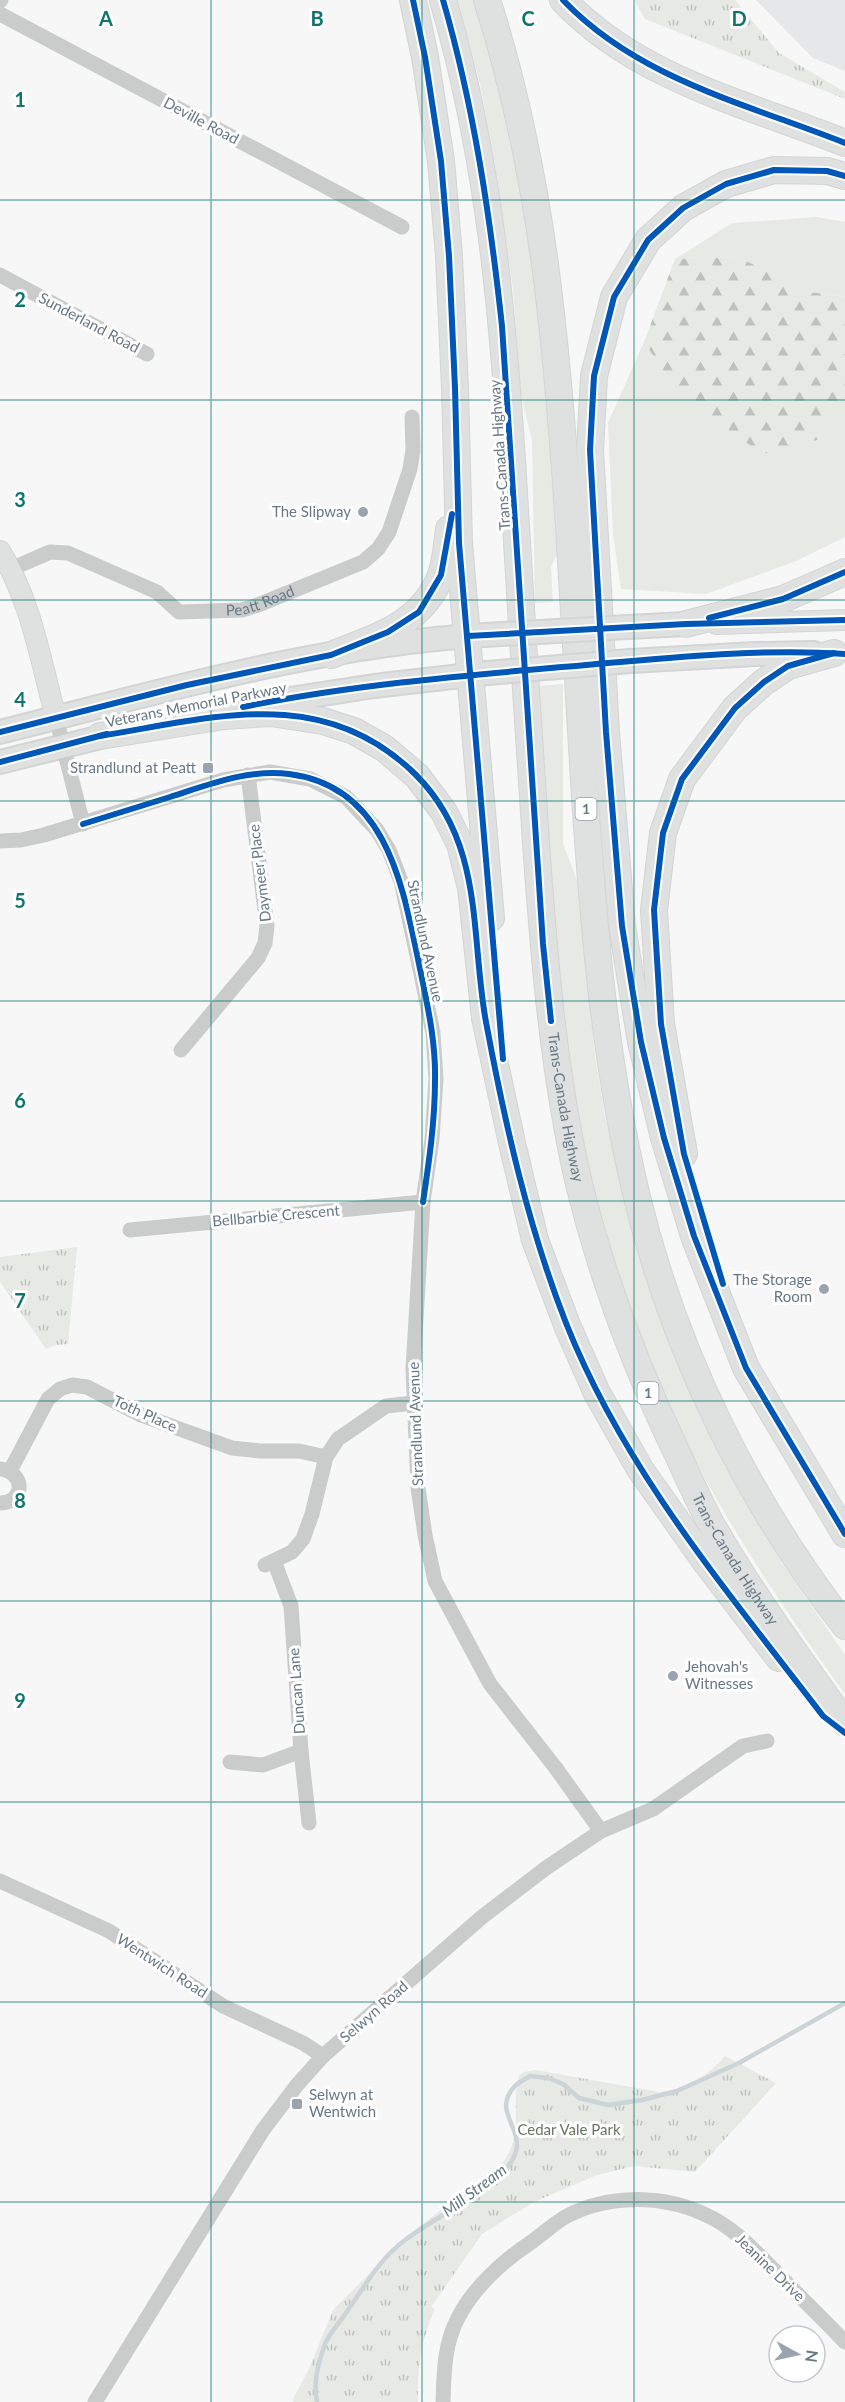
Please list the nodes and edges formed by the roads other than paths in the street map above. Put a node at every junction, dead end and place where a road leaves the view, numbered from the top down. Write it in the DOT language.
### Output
graph roads {
  1 [pos="413,0"];
  2 [pos="443,0"];
  3 [pos="487,0"];
  4 [pos="563,0"];
  5 [pos="0,14"];
  6 [pos="845,143"];
  7 [pos="845,176"];
  8 [pos="402,227"];
  9 [pos="0,275"];
  10 [pos="147,354"];
  11 [pos="412,417"];
  12 [pos="458,475"];
  13 [pos="0,551"];
  14 [pos="11,568"];
  15 [pos="845,572"];
  16 [pos="845,620"];
  17 [pos="686,624"];
  18 [pos="477,635"];
  19 [pos="839,653"];
  20 [pos="331,655"];
  21 [pos="479,674"];
  22 [pos="56,718"];
  23 [pos="0,732"];
  24 [pos="100,736"];
  25 [pos="63,746"];
  26 [pos="0,762"];
  27 [pos="248,775"];
  28 [pos="83,824"];
  29 [pos="0,841"];
  30 [pos="181,1050"];
  31 [pos="512,1143"];
  32 [pos="423,1202"];
  33 [pos="130,1230"];
  34 [pos="414,1403"];
  35 [pos="788,1442"];
  36 [pos="326,1457"];
  37 [pos="5,1470"];
  38 [pos="0,1503"];
  39 [pos="845,1534"];
  40 [pos="845,1626"];
  41 [pos="845,1723"];
  42 [pos="845,1733"];
  43 [pos="768,1740"];
  44 [pos="301,1751"];
  45 [pos="230,1762"];
  46 [pos="309,1823"];
  47 [pos="601,1831"];
  48 [pos="0,1881"];
  49 [pos="322,2056"];
  50 [pos="845,2342"];
  51 [pos="95,2402"];
  52 [pos="443,2402"];
  1 -- 12 [label="highway"];
  2 -- 41 [label="highway, Trans-Canada Highway / 1"];
  3 -- 40 [label="highway, 1"];
  4 -- 6 [label="highway"];
  5 -- 8 [label="street, Deville Road"];
  7 -- 35 [label="highway"];
  9 -- 10 [label="street, Sunderland Road"];
  11 -- 14 [label="street, Peatt Road"];
  12 -- 18 [label="highway"];
  12 -- 20 [label="highway"];
  13 -- 14 [label="street"];
  14 -- 22 [label="street"];
  15 -- 17 [label="highway"];
  16 -- 17 [label="street"];
  17 -- 18 [label="main road, Veterans Memorial Parkway, bridge"];
  18 -- 20 [label="main road, Veterans Memorial Parkway"];
  18 -- 21 [label="highway"];
  19 -- 21 [label="main road, Veterans Memorial Parkway, bridge"];
  19 -- 35 [label="highway"];
  20 -- 22 [label="main road, Veterans Memorial Parkway"];
  21 -- 24 [label="main road, Veterans Memorial Parkway"];
  21 -- 31 [label="highway"];
  22 -- 23 [label="main road, Veterans Memorial Parkway"];
  22 -- 25 [label="street"];
  24 -- 25 [label="main road, Veterans Memorial Parkway"];
  24 -- 31 [label="highway"];
  25 -- 26 [label="main road, Veterans Memorial Parkway"];
  25 -- 28 [label="street"];
  27 -- 28 [label="street, Strandlund Avenue"];
  27 -- 30 [label="street, Daymeer Place"];
  27 -- 32 [label="street, Strandlund Avenue"];
  28 -- 29 [label="street, Strandlund Avenue"];
  31 -- 42 [label="highway"];
  32 -- 33 [label="street, Bellbarbie Crescent"];
  32 -- 34 [label="street, Strandlund Avenue"];
  34 -- 36 [label="street"];
  34 -- 47 [label="street, Strandlund Avenue"];
  35 -- 39 [label="highway"];
  36 -- 37 [label="street, Toth Place"];
  36 -- 44 [label="street, Duncan Lane"];
  37 -- 38 [label="street, Toth Place"];
  43 -- 47 [label="street, Selwyn Road"];
  44 -- 45 [label="street"];
  44 -- 46 [label="street, Duncan Lane"];
  47 -- 49 [label="street, Selwyn Road"];
  48 -- 49 [label="street, Wentwich Road"];
  49 -- 51 [label="street, Selwyn Road"];
  50 -- 52 [label="street, Jeanine Drive"];
}
